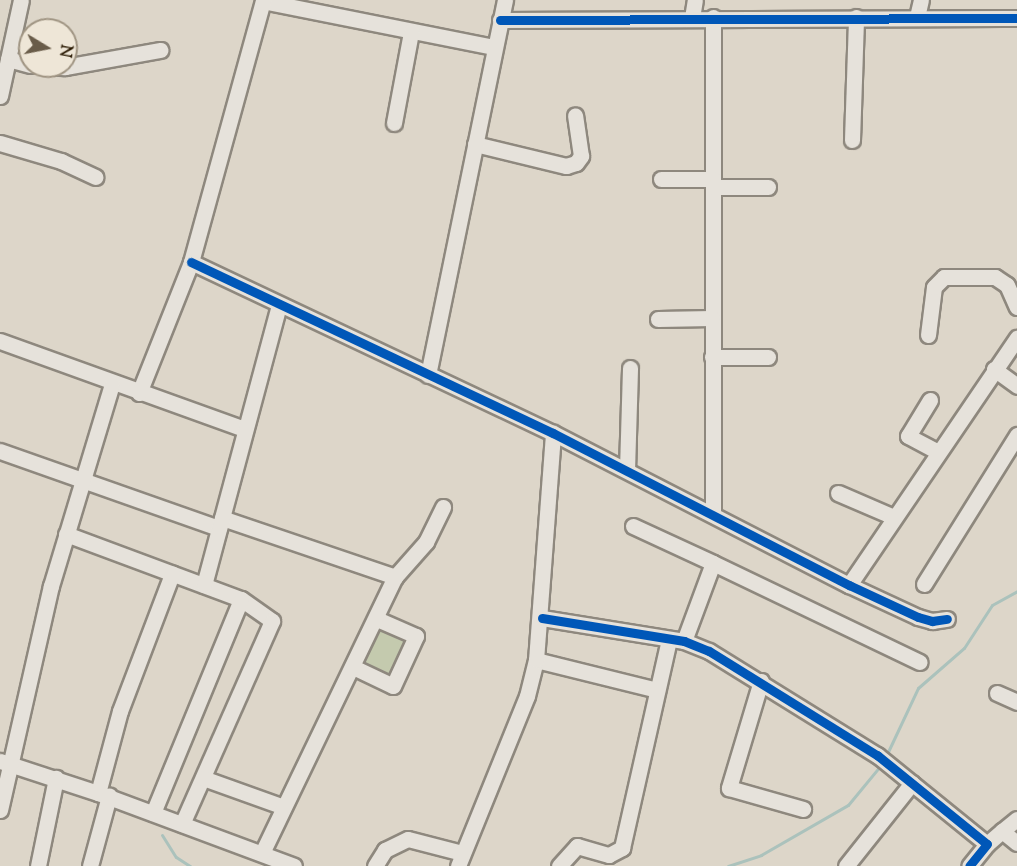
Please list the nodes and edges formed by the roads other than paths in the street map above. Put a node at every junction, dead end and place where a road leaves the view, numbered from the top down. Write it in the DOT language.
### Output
graph roads {
  1 [pos="21,0"];
  2 [pos="505,0"];
  3 [pos="695,0"];
  4 [pos="921,0"];
  5 [pos="263,1"];
  6 [pos="713,17"];
  7 [pos="856,17"];
  8 [pos="917,17"];
  9 [pos="692,18"];
  10 [pos="1017,18"];
  11 [pos="500,20"];
  12 [pos="411,32"];
  13 [pos="494,47"];
  14 [pos="160,50"];
  15 [pos="8,59"];
  16 [pos="18,62"];
  17 [pos="78,65"];
  18 [pos="0,96"];
  19 [pos="575,115"];
  20 [pos="394,123"];
  21 [pos="852,140"];
  22 [pos="0,143"];
  23 [pos="475,144"];
  24 [pos="95,177"];
  25 [pos="661,179"];
  26 [pos="713,183"];
  27 [pos="768,187"];
  28 [pos="191,262"];
  29 [pos="279,306"];
  30 [pos="1017,307"];
  31 [pos="712,318"];
  32 [pos="658,319"];
  33 [pos="928,335"];
  34 [pos="1017,338"];
  35 [pos="0,341"];
  36 [pos="712,357"];
  37 [pos="768,357"];
  38 [pos="630,368"];
  39 [pos="994,369"];
  40 [pos="428,375"];
  41 [pos="112,384"];
  42 [pos="1017,386"];
  43 [pos="139,393"];
  44 [pos="930,400"];
  45 [pos="245,429"];
  46 [pos="553,433"];
  47 [pos="1017,435"];
  48 [pos="0,451"];
  49 [pos="938,452"];
  50 [pos="627,470"];
  51 [pos="83,479"];
  52 [pos="838,493"];
  53 [pos="443,507"];
  54 [pos="713,512"];
  55 [pos="894,517"];
  56 [pos="221,523"];
  57 [pos="633,526"];
  58 [pos="66,534"];
  59 [pos="713,563"];
  60 [pos="172,574"];
  61 [pos="395,577"];
  62 [pos="924,584"];
  63 [pos="204,585"];
  64 [pos="849,585"];
  65 [pos="241,599"];
  66 [pos="542,618"];
  67 [pos="376,619"];
  68 [pos="946,619"];
  69 [pos="677,640"];
  70 [pos="536,660"];
  71 [pos="920,662"];
  72 [pos="353,667"];
  73 [pos="761,681"];
  74 [pos="657,690"];
  75 [pos="997,693"];
  76 [pos="1017,702"];
  77 [pos="5,762"];
  78 [pos="56,778"];
  79 [pos="203,778"];
  80 [pos="912,783"];
  81 [pos="103,795"];
  82 [pos="281,806"];
  83 [pos="803,808"];
  84 [pos="0,810"];
  85 [pos="153,813"];
  86 [pos="1017,819"];
  87 [pos="182,824"];
  88 [pos="1002,831"];
  89 [pos="1017,843"];
  90 [pos="987,844"];
  91 [pos="262,853"];
  92 [pos="460,859"];
  93 [pos="38,866"];
  94 [pos="90,866"];
  95 [pos="294,866"];
  96 [pos="375,866"];
  97 [pos="559,866"];
  98 [pos="846,866"];
  99 [pos="969,866"];
  1 -- 15 [label="street"];
  2 -- 11 [label="street"];
  3 -- 9 [label="street"];
  4 -- 8 [label="street"];
  5 -- 12 [label="street"];
  5 -- 28 [label="street"];
  6 -- 7 [label="street"];
  6 -- 9 [label="street"];
  6 -- 26 [label="street"];
  7 -- 8 [label="street"];
  7 -- 21 [label="street"];
  8 -- 10 [label="street"];
  9 -- 11 [label="street"];
  11 -- 13 [label="street"];
  12 -- 13 [label="street"];
  12 -- 20 [label="street"];
  13 -- 23 [label="street"];
  14 -- 17 [label="street"];
  15 -- 16 [label="street"];
  15 -- 18 [label="street"];
  19 -- 23 [label="street"];
  22 -- 24 [label="street"];
  23 -- 40 [label="street"];
  25 -- 26 [label="street"];
  26 -- 27 [label="street"];
  26 -- 31 [label="street"];
  28 -- 29 [label="street"];
  28 -- 43 [label="street"];
  29 -- 40 [label="street"];
  29 -- 45 [label="street"];
  30 -- 33 [label="street"];
  31 -- 32 [label="street"];
  31 -- 36 [label="street"];
  34 -- 39 [label="street"];
  35 -- 41 [label="street"];
  36 -- 37 [label="street"];
  36 -- 54 [label="street"];
  38 -- 50 [label="street"];
  39 -- 42 [label="street"];
  39 -- 49 [label="street"];
  40 -- 46 [label="street"];
  41 -- 43 [label="street"];
  41 -- 51 [label="street"];
  43 -- 45 [label="street"];
  44 -- 49 [label="street"];
  45 -- 56 [label="street"];
  46 -- 50 [label="street"];
  46 -- 66 [label="street"];
  47 -- 62 [label="street"];
  48 -- 51 [label="street"];
  49 -- 55 [label="street"];
  50 -- 54 [label="street"];
  51 -- 56 [label="street"];
  51 -- 58 [label="street"];
  52 -- 55 [label="street"];
  53 -- 61 [label="street"];
  54 -- 64 [label="street"];
  55 -- 64 [label="street"];
  56 -- 61 [label="street"];
  56 -- 63 [label="street"];
  57 -- 59 [label="street"];
  58 -- 60 [label="street"];
  58 -- 77 [label="street"];
  59 -- 69 [label="street"];
  59 -- 71 [label="street"];
  60 -- 63 [label="street"];
  60 -- 81 [label="street"];
  61 -- 67 [label="street"];
  63 -- 65 [label="street"];
  64 -- 68 [label="street"];
  65 -- 79 [label="street"];
  65 -- 85 [label="street"];
  66 -- 69 [label="street"];
  66 -- 70 [label="street"];
  67 -- 72 [label="street"];
  67 -- 72 [label="street"];
  69 -- 73 [label="street"];
  69 -- 74 [label="street"];
  70 -- 74 [label="street"];
  70 -- 92 [label="street"];
  72 -- 82 [label="street"];
  73 -- 80 [label="street"];
  73 -- 83 [label="street"];
  74 -- 97 [label="street"];
  75 -- 76 [label="street"];
  77 -- 78 [label="street"];
  77 -- 84 [label="street"];
  78 -- 81 [label="street"];
  78 -- 93 [label="street"];
  79 -- 82 [label="street"];
  79 -- 87 [label="street"];
  80 -- 90 [label="street"];
  80 -- 98 [label="street"];
  81 -- 85 [label="street"];
  81 -- 94 [label="street"];
  82 -- 91 [label="street"];
  85 -- 87 [label="street"];
  86 -- 88 [label="street"];
  87 -- 91 [label="street"];
  88 -- 89 [label="street"];
  88 -- 90 [label="street"];
  90 -- 99 [label="street"];
  91 -- 95 [label="street"];
  92 -- 96 [label="street"];
}
